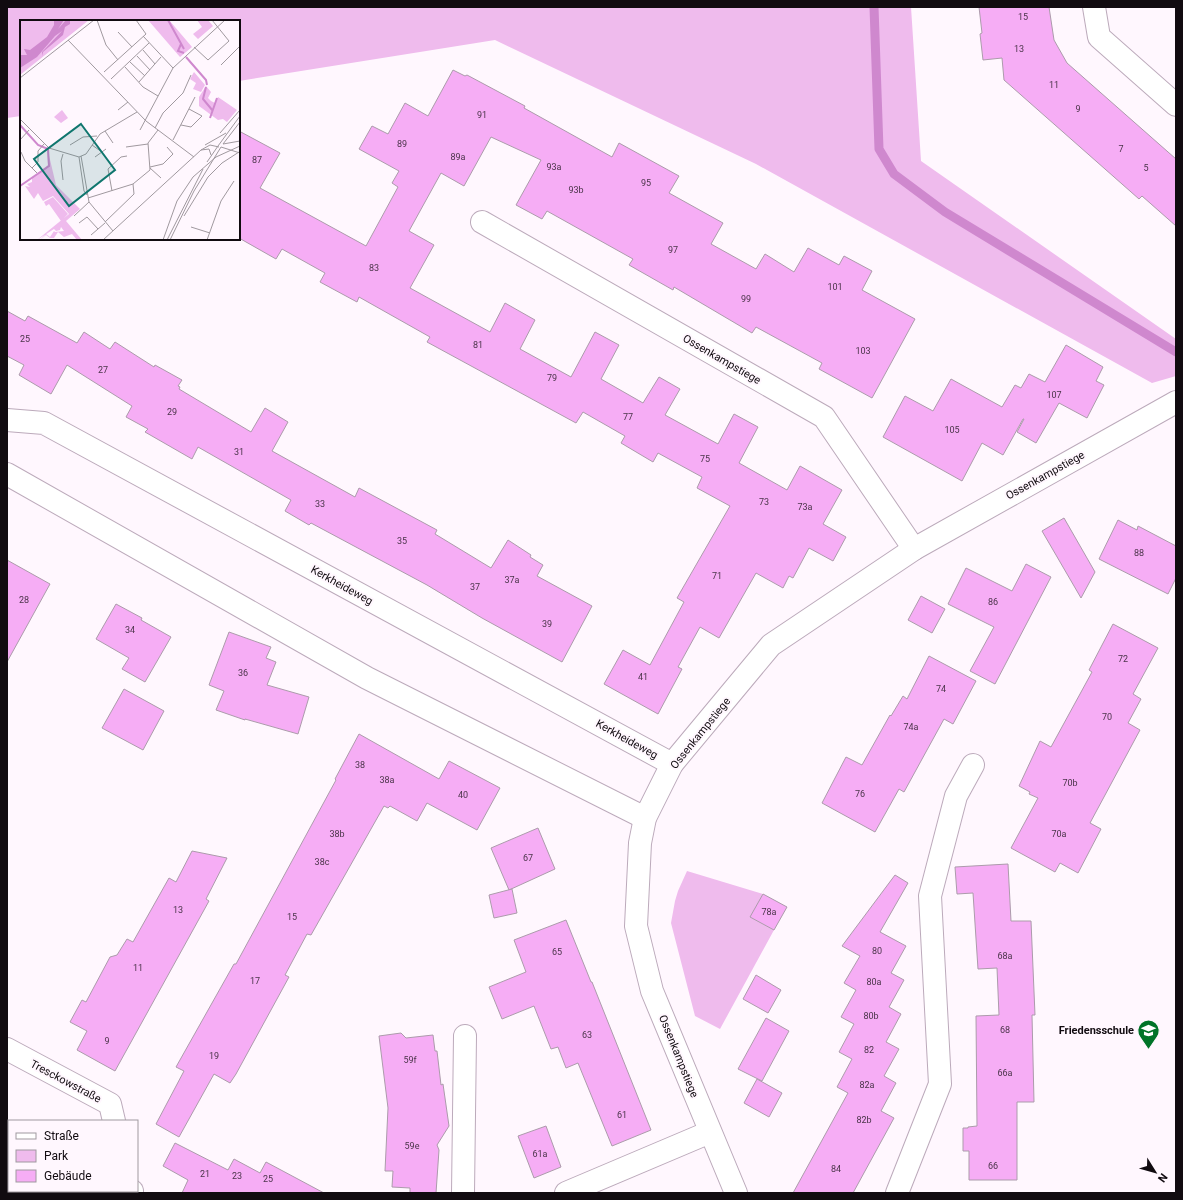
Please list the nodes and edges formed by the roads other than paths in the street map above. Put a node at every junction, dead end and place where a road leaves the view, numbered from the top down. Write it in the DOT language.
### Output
graph roads {
  1 [pos="1094,7"];
  2 [pos="1176,105"];
  3 [pos="482,222"];
  4 [pos="1176,402"];
  5 [pos="7,420"];
  6 [pos="7,474"];
  7 [pos="914,549"];
  8 [pos="672,764"];
  9 [pos="973,765"];
  10 [pos="645,818"];
  11 [pos="465,1036"];
  12 [pos="7,1049"];
  13 [pos="114,1120"];
  14 [pos="710,1132"];
  15 [pos="463,1193"];
  16 [pos="566,1193"];
  17 [pos="736,1193"];
  18 [pos="897,1193"];
  1 -- 2 [label="street"];
  3 -- 7 [label="street, Ossenkampstiege"];
  4 -- 7 [label="street, Ossenkampstiege"];
  5 -- 8 [label="street, Kerkheideweg"];
  6 -- 10 [label="street"];
  7 -- 8 [label="street, Ossenkampstiege"];
  8 -- 10 [label="street, Ossenkampstiege"];
  9 -- 18 [label="street"];
  10 -- 14 [label="street, Ossenkampstiege"];
  11 -- 15 [label="street"];
  12 -- 13 [label="street, Tresckowstraße"];
  14 -- 16 [label="street"];
  14 -- 17 [label="street, Ossenkampstiege"];
}
